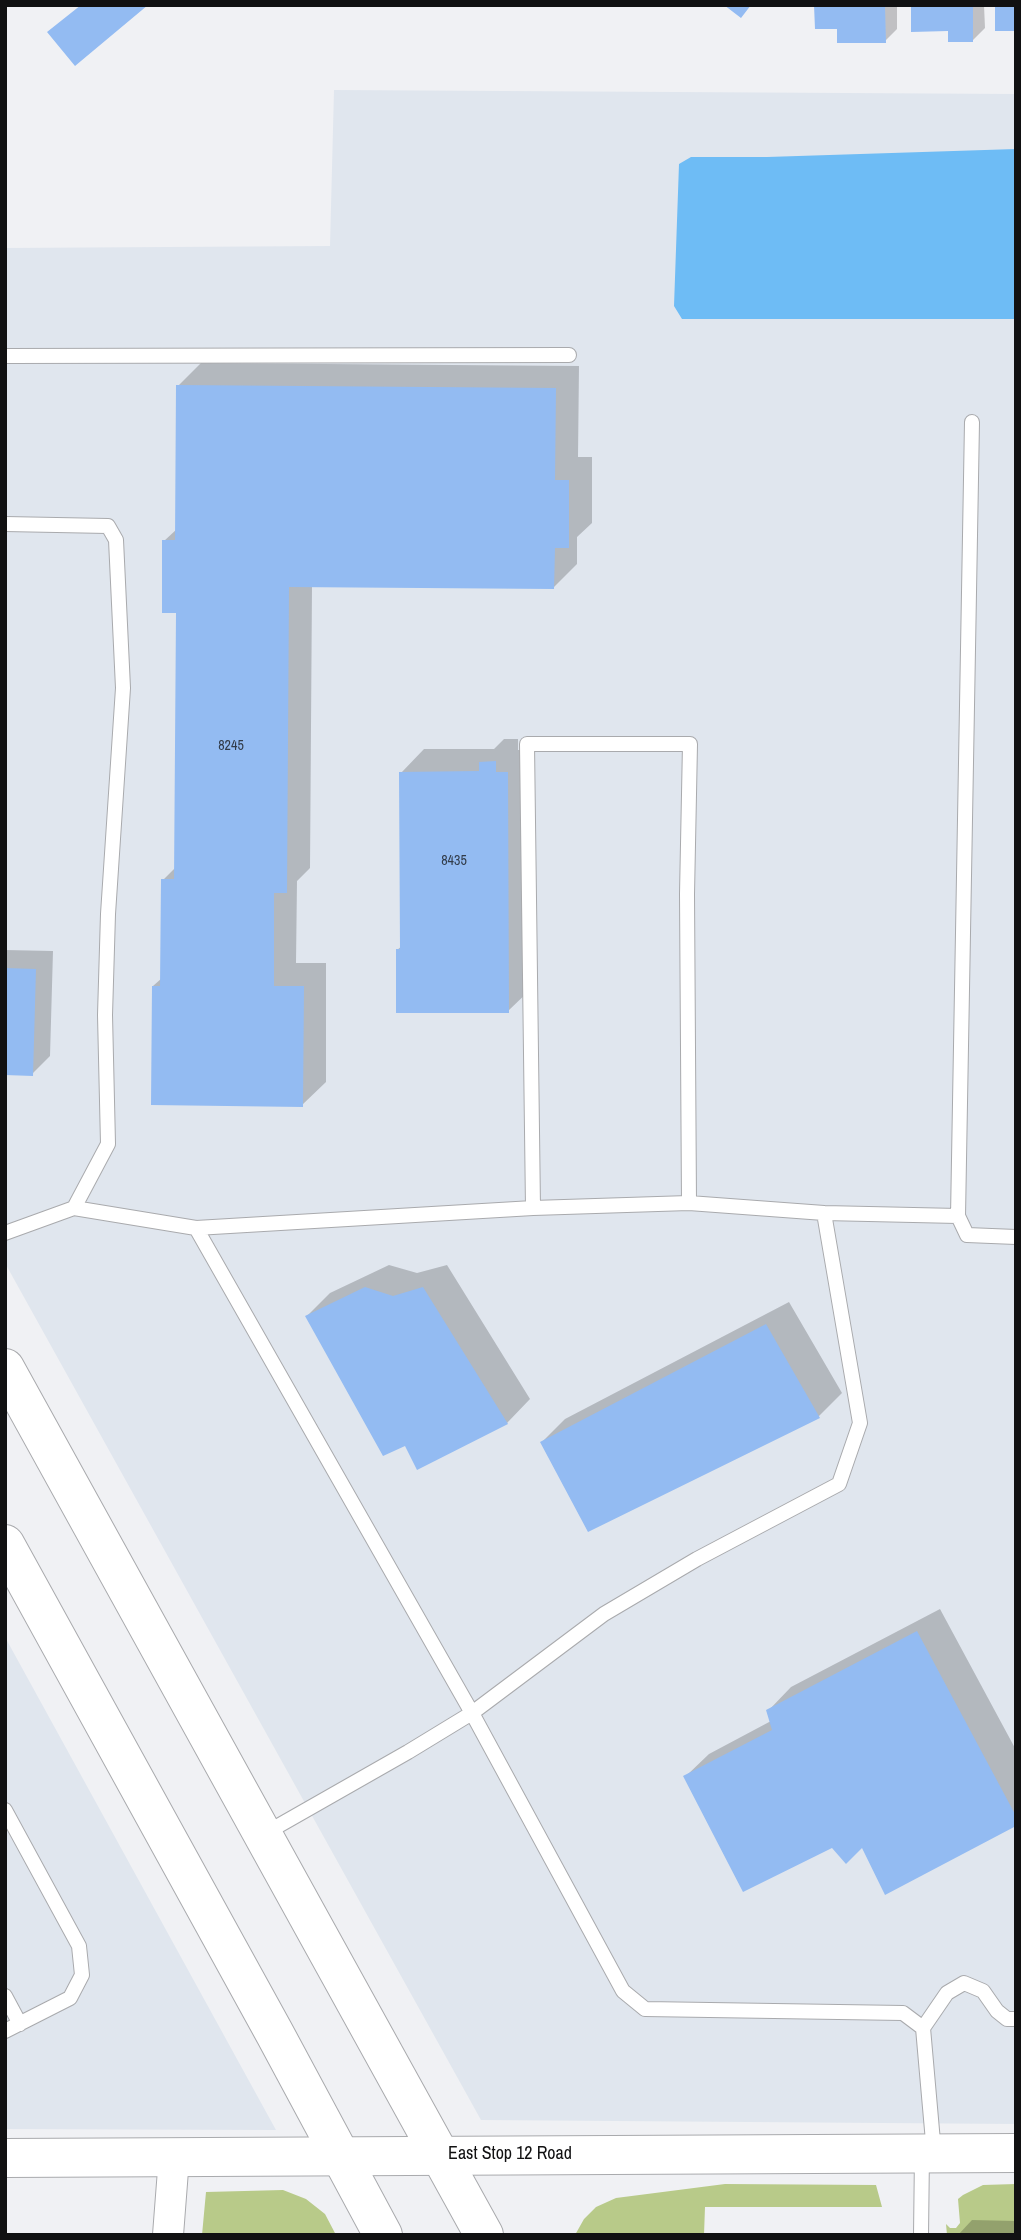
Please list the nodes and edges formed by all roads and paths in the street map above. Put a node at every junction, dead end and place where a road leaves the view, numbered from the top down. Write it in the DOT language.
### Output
graph roads {
  1 [pos="569,355"];
  2 [pos="5,356"];
  3 [pos="972,422"];
  4 [pos="5,524"];
  5 [pos="689,1203"];
  6 [pos="74,1208"];
  7 [pos="533,1208"];
  8 [pos="824,1213"];
  9 [pos="958,1216"];
  10 [pos="196,1228"];
  11 [pos="5,1233"];
  12 [pos="1016,1237"];
  13 [pos="5,1368"];
  14 [pos="5,1544"];
  15 [pos="472,1713"];
  16 [pos="5,1810"];
  17 [pos="263,1835"];
  18 [pos="5,1996"];
  19 [pos="1016,2019"];
  20 [pos="20,2024"];
  21 [pos="923,2028"];
  22 [pos="5,2031"];
  23 [pos="928,2153"];
  24 [pos="1016,2153"];
  25 [pos="440,2155"];
  26 [pos="340,2156"];
  27 [pos="174,2157"];
  28 [pos="5,2158"];
  29 [pos="168,2235"];
  30 [pos="383,2235"];
  31 [pos="484,2235"];
  32 [pos="921,2235"];
  1 -- 2 [label="lane"];
  3 -- 9 [label="lane"];
  4 -- 6 [label="lane"];
  5 -- 7 [label="lane"];
  5 -- 7 [label="lane"];
  5 -- 8 [label="lane"];
  6 -- 10 [label="lane"];
  6 -- 11 [label="lane"];
  7 -- 10 [label="lane"];
  8 -- 9 [label="lane"];
  8 -- 15 [label="lane"];
  9 -- 12 [label="lane"];
  10 -- 15 [label="lane"];
  13 -- 17 [label="main road"];
  14 -- 26 [label="main road"];
  15 -- 17 [label="lane"];
  15 -- 21 [label="lane"];
  16 -- 20 [label="lane"];
  17 -- 25 [label="main road"];
  18 -- 20 [label="lane"];
  19 -- 21 [label="lane"];
  20 -- 22 [label="lane"];
  21 -- 23 [label="lane"];
  23 -- 24 [label="main road, East Stop 12 Road"];
  23 -- 25 [label="main road, East Stop 12 Road"];
  23 -- 32 [label="lane"];
  25 -- 26 [label="main road, East Stop 12 Road"];
  25 -- 31 [label="main road"];
  26 -- 27 [label="main road, East Stop 12 Road"];
  26 -- 30 [label="main road"];
  27 -- 28 [label="main road, East Stop 12 Road"];
  27 -- 29 [label="street"];
}
